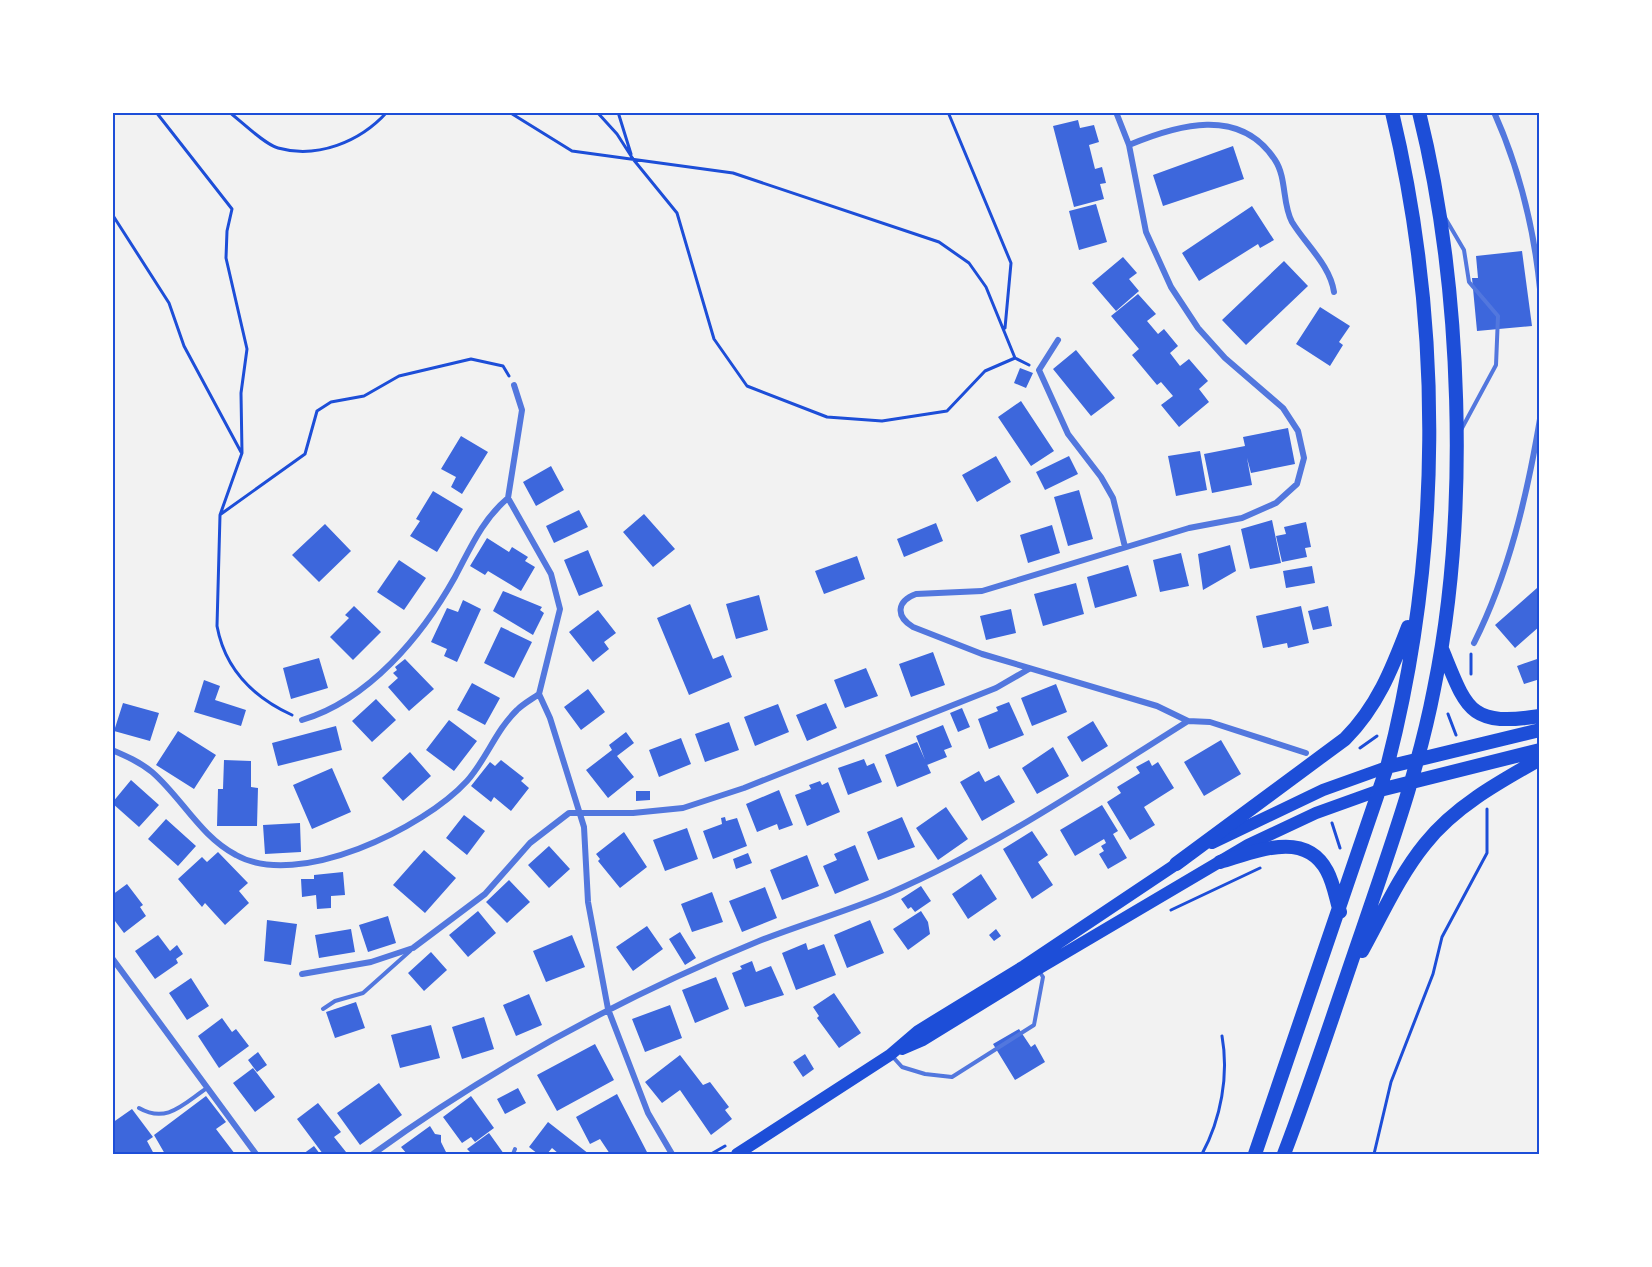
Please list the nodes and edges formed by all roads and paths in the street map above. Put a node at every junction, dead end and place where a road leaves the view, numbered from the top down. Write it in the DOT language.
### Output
graph roads {
  1 [pos="156,112"];
  2 [pos="229,112"];
  3 [pos="387,112"];
  4 [pos="509,112"];
  5 [pos="597,112"];
  6 [pos="618,112"];
  7 [pos="948,112"];
  8 [pos="1116,112"];
  9 [pos="1392,112"];
  10 [pos="1419,112"];
  11 [pos="1494,112"];
  12 [pos="1129,145"];
  13 [pos="633,159"];
  14 [pos="1441,210"];
  15 [pos="112,213"];
  16 [pos="1539,289"];
  17 [pos="1334,292"];
  18 [pos="1005,330"];
  19 [pos="1058,340"];
  20 [pos="1015,358"];
  21 [pos="1039,370"];
  22 [pos="514,386"];
  23 [pos="1539,419"];
  24 [pos="1455,441"];
  25 [pos="242,453"];
  26 [pos="508,498"];
  27 [pos="220,515"];
  28 [pos="1125,547"];
  29 [pos="1417,606"];
  30 [pos="1474,643"];
  31 [pos="1442,649"];
  32 [pos="1029,669"];
  33 [pos="1473,680"];
  34 [pos="539,694"];
  35 [pos="1539,716"];
  36 [pos="302,720"];
  37 [pos="1188,721"];
  38 [pos="1539,730"];
  39 [pos="112,750"];
  40 [pos="1539,750"];
  41 [pos="1306,753"];
  42 [pos="1418,759"];
  43 [pos="1539,759"];
  44 [pos="1387,767"];
  45 [pos="1411,781"];
  46 [pos="1380,790"];
  47 [pos="1488,809"];
  48 [pos="579,812"];
  49 [pos="1331,819"];
  50 [pos="1340,848"];
  51 [pos="1220,862"];
  52 [pos="1176,864"];
  53 [pos="1340,912"];
  54 [pos="413,948"];
  55 [pos="112,958"];
  56 [pos="1038,969"];
  57 [pos="302,974"];
  58 [pos="1342,987"];
  59 [pos="323,1009"];
  60 [pos="608,1009"];
  61 [pos="1222,1036"];
  62 [pos="890,1055"];
  63 [pos="208,1088"];
  64 [pos="139,1108"];
  65 [pos="515,1149"];
  66 [pos="256,1155"];
  67 [pos="373,1155"];
  68 [pos="513,1155"];
  69 [pos="672,1155"];
  70 [pos="737,1155"];
  71 [pos="1202,1155"];
  72 [pos="1255,1155"];
  73 [pos="1284,1155"];
  74 [pos="1374,1155"];
  1 -- 25 [label="path"];
  2 -- 3 [label="path"];
  4 -- 13 [label="path"];
  5 -- 13 [label="path"];
  6 -- 13 [label="path"];
  7 -- 18 [label="path"];
  8 -- 12 [label="street"];
  9 -- 29 [label="main road"];
  10 -- 14 [label="main road"];
  11 -- 16 [label="street"];
  12 -- 17 [label="street"];
  12 -- 28 [label="street"];
  13 -- 18 [label="path"];
  13 -- 20 [label="path"];
  14 -- 24 [label="main road"];
  14 -- 24 [label="lane"];
  15 -- 25 [label="path"];
  18 -- 20 [label="path"];
  19 -- 21 [label="street"];
  20 -- 21 [label="path"];
  21 -- 28 [label="street"];
  22 -- 26 [label="street"];
  22 -- 27 [label="path"];
  23 -- 30 [label="street"];
  24 -- 31 [label="main road"];
  25 -- 27 [label="path"];
  26 -- 34 [label="street"];
  26 -- 36 [label="street"];
  27 -- 36 [label="path"];
  28 -- 32 [label="street"];
  29 -- 44 [label="main road"];
  29 -- 52 [label="main road"];
  30 -- 33 [label="path"];
  31 -- 35 [label="main road"];
  31 -- 42 [label="main road"];
  32 -- 37 [label="street"];
  32 -- 48 [label="street"];
  34 -- 39 [label="street"];
  34 -- 48 [label="street"];
  37 -- 41 [label="street"];
  37 -- 60 [label="street"];
  38 -- 42 [label="main road"];
  40 -- 45 [label="main road"];
  42 -- 44 [label="main road"];
  42 -- 45 [label="main road"];
  43 -- 58 [label="main road"];
  44 -- 46 [label="main road"];
  44 -- 52 [label="main road"];
  45 -- 46 [label="main road"];
  45 -- 58 [label="main road"];
  46 -- 51 [label="main road"];
  46 -- 53 [label="main road"];
  47 -- 74 [label="path"];
  48 -- 54 [label="street"];
  48 -- 60 [label="street"];
  49 -- 50 [label="path"];
  51 -- 53 [label="main road"];
  51 -- 56 [label="main road"];
  52 -- 62 [label="main road"];
  53 -- 72 [label="main road"];
  54 -- 57 [label="street"];
  54 -- 59 [label="lane"];
  55 -- 63 [label="street"];
  56 -- 62 [label="main road"];
  56 -- 62 [label="lane"];
  58 -- 73 [label="main road"];
  60 -- 67 [label="street"];
  60 -- 69 [label="street"];
  61 -- 71 [label="path"];
  62 -- 70 [label="main road"];
  63 -- 64 [label="lane"];
  63 -- 66 [label="street"];
  65 -- 68 [label="lane"];
}
